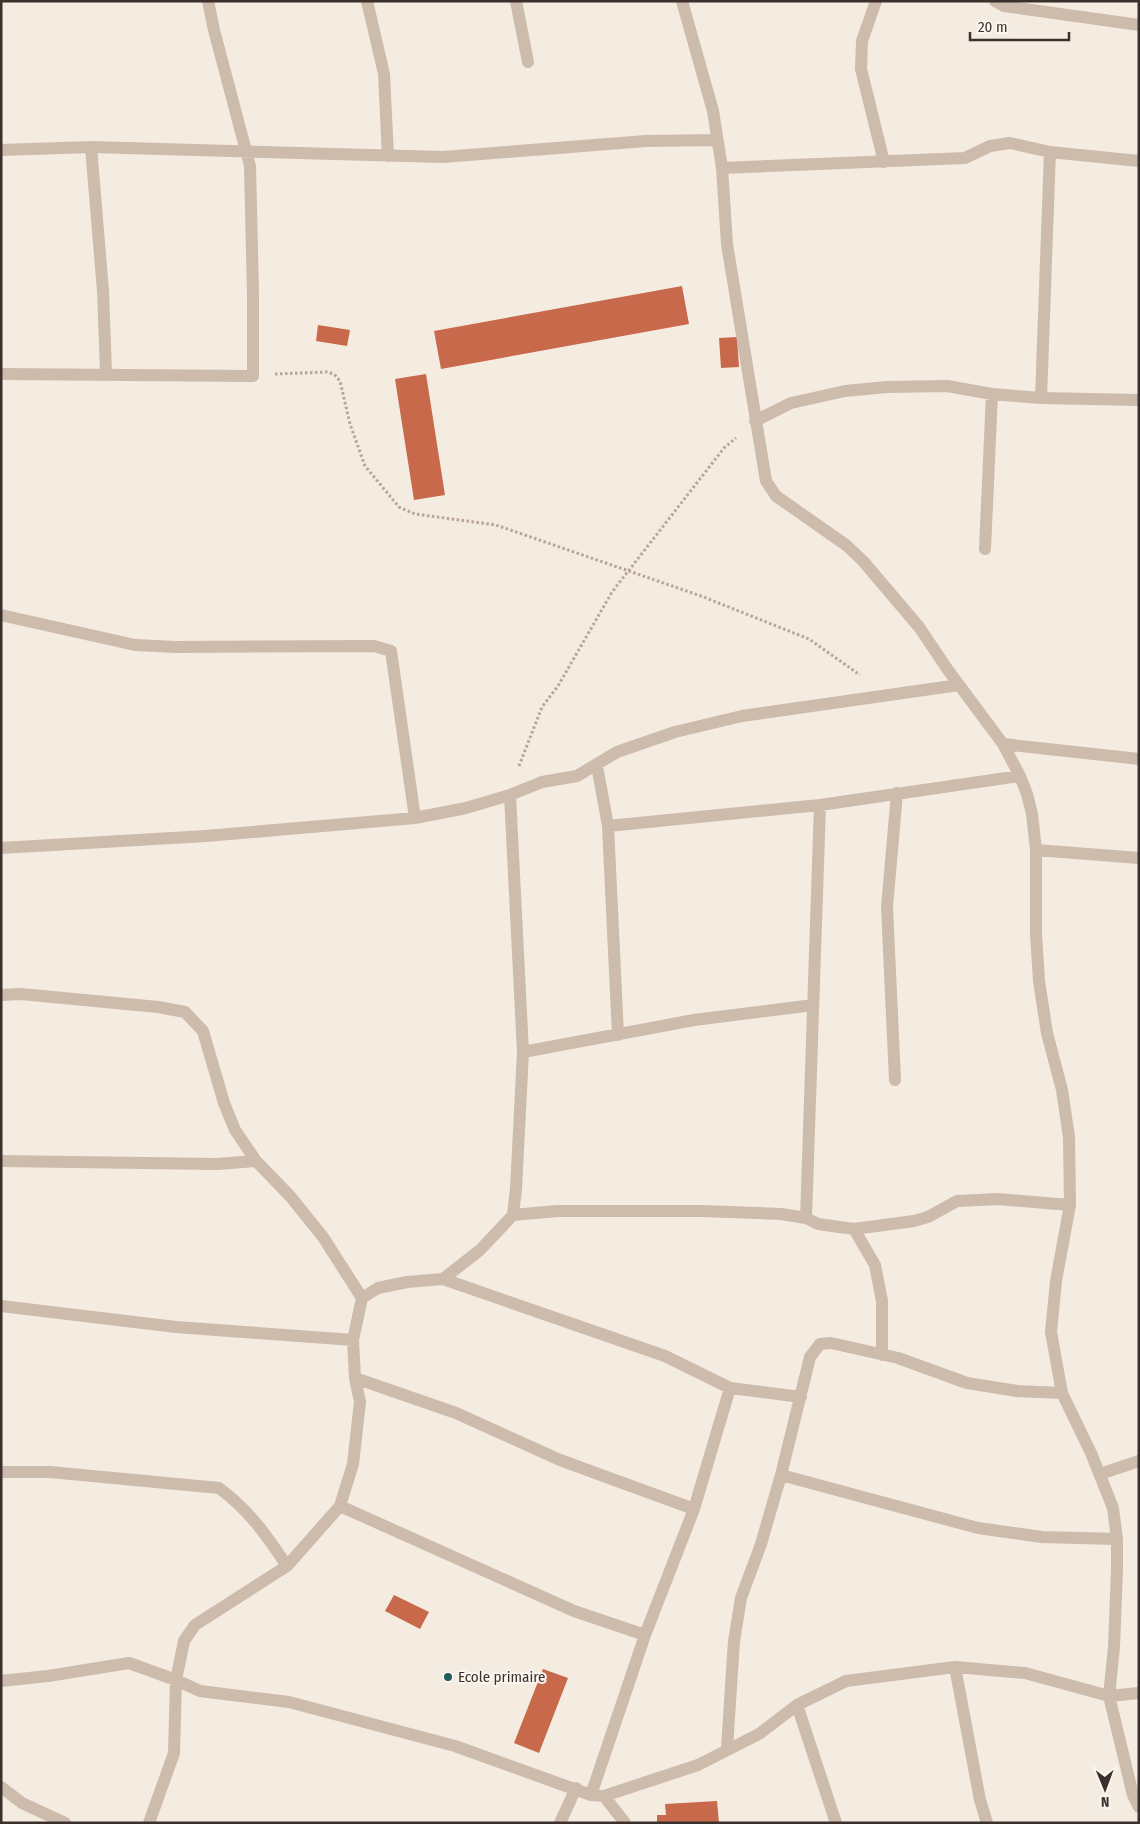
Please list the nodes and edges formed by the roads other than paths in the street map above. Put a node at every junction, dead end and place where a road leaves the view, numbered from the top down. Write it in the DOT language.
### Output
graph roads {
  1 [pos="208,1"];
  2 [pos="366,1"];
  3 [pos="516,1"];
  4 [pos="682,1"];
  5 [pos="876,1"];
  6 [pos="995,1"];
  7 [pos="1139,25"];
  8 [pos="528,62"];
  9 [pos="718,140"];
  10 [pos="91,147"];
  11 [pos="1,150"];
  12 [pos="247,150"];
  13 [pos="1050,152"];
  14 [pos="388,156"];
  15 [pos="1139,161"];
  16 [pos="884,162"];
  17 [pos="722,168"];
  18 [pos="106,373"];
  19 [pos="1,374"];
  20 [pos="992,394"];
  21 [pos="1041,398"];
  22 [pos="1139,400"];
  23 [pos="755,421"];
  24 [pos="985,549"];
  25 [pos="1,615"];
  26 [pos="959,685"];
  27 [pos="1003,744"];
  28 [pos="1139,759"];
  29 [pos="596,766"];
  30 [pos="1020,776"];
  31 [pos="897,793"];
  32 [pos="510,795"];
  33 [pos="820,805"];
  34 [pos="415,818"];
  35 [pos="608,826"];
  36 [pos="1,848"];
  37 [pos="1036,850"];
  38 [pos="1139,858"];
  39 [pos="1,995"];
  40 [pos="813,1005"];
  41 [pos="618,1035"];
  42 [pos="523,1052"];
  43 [pos="895,1080"];
  44 [pos="1,1161"];
  45 [pos="256,1161"];
  46 [pos="1070,1205"];
  47 [pos="512,1214"];
  48 [pos="806,1218"];
  49 [pos="854,1229"];
  50 [pos="443,1279"];
  51 [pos="362,1298"];
  52 [pos="1,1306"];
  53 [pos="354,1340"];
  54 [pos="882,1355"];
  55 [pos="355,1378"];
  56 [pos="730,1388"];
  57 [pos="1062,1393"];
  58 [pos="801,1397"];
  59 [pos="1139,1461"];
  60 [pos="1,1472"];
  61 [pos="1100,1474"];
  62 [pos="781,1475"];
  63 [pos="340,1506"];
  64 [pos="694,1509"];
  65 [pos="1117,1538"];
  66 [pos="288,1566"];
  67 [pos="645,1635"];
  68 [pos="955,1667"];
  69 [pos="1,1680"];
  70 [pos="176,1680"];
  71 [pos="1139,1693"];
  72 [pos="1109,1696"];
  73 [pos="797,1705"];
  74 [pos="727,1748"];
  75 [pos="1,1787"];
  76 [pos="576,1788"];
  77 [pos="591,1795"];
  78 [pos="604,1796"];
  79 [pos="1139,1807"];
  80 [pos="65,1823"];
  81 [pos="149,1823"];
  82 [pos="560,1823"];
  83 [pos="625,1823"];
  84 [pos="836,1823"];
  85 [pos="987,1823"];
  1 -- 12 [label="street"];
  2 -- 14 [label="street"];
  3 -- 8 [label="street"];
  4 -- 9 [label="street"];
  5 -- 16 [label="street"];
  6 -- 7 [label="street"];
  9 -- 14 [label="street"];
  9 -- 17 [label="street"];
  10 -- 11 [label="street"];
  10 -- 12 [label="street"];
  10 -- 18 [label="street"];
  12 -- 14 [label="street"];
  12 -- 18 [label="street"];
  13 -- 15 [label="street"];
  13 -- 16 [label="street"];
  13 -- 21 [label="street"];
  16 -- 17 [label="street"];
  17 -- 23 [label="street"];
  18 -- 19 [label="street"];
  20 -- 21 [label="street"];
  20 -- 23 [label="street"];
  20 -- 24 [label="street"];
  21 -- 22 [label="street"];
  23 -- 26 [label="street"];
  25 -- 34 [label="street"];
  26 -- 27 [label="street"];
  26 -- 29 [label="street"];
  27 -- 28 [label="street"];
  27 -- 30 [label="street"];
  29 -- 32 [label="street"];
  29 -- 35 [label="street"];
  30 -- 31 [label="street"];
  30 -- 37 [label="street"];
  31 -- 33 [label="street"];
  31 -- 43 [label="street"];
  32 -- 34 [label="street"];
  32 -- 42 [label="street"];
  33 -- 35 [label="street"];
  33 -- 40 [label="street"];
  34 -- 36 [label="street"];
  35 -- 41 [label="street"];
  37 -- 38 [label="street"];
  37 -- 46 [label="street"];
  39 -- 45 [label="street"];
  40 -- 41 [label="street"];
  40 -- 48 [label="street"];
  41 -- 42 [label="street"];
  42 -- 47 [label="street"];
  44 -- 45 [label="street"];
  45 -- 51 [label="street"];
  46 -- 49 [label="street"];
  46 -- 57 [label="street"];
  47 -- 48 [label="street"];
  47 -- 50 [label="street"];
  48 -- 49 [label="street"];
  49 -- 54 [label="street"];
  50 -- 51 [label="street"];
  50 -- 56 [label="street"];
  51 -- 53 [label="street"];
  52 -- 53 [label="street"];
  53 -- 55 [label="street"];
  54 -- 57 [label="street"];
  54 -- 58 [label="street"];
  55 -- 63 [label="street"];
  55 -- 64 [label="street"];
  56 -- 58 [label="street"];
  56 -- 64 [label="street"];
  57 -- 61 [label="street"];
  58 -- 62 [label="street"];
  59 -- 61 [label="street"];
  60 -- 66 [label="street"];
  61 -- 65 [label="street"];
  62 -- 65 [label="street"];
  62 -- 74 [label="street"];
  63 -- 66 [label="street"];
  63 -- 67 [label="street"];
  64 -- 67 [label="street"];
  65 -- 72 [label="street"];
  66 -- 70 [label="street"];
  67 -- 77 [label="street"];
  68 -- 72 [label="street"];
  68 -- 73 [label="street"];
  68 -- 85 [label="street"];
  69 -- 70 [label="street"];
  70 -- 76 [label="street"];
  70 -- 81 [label="street"];
  71 -- 72 [label="street"];
  72 -- 79 [label="street"];
  73 -- 74 [label="street"];
  73 -- 84 [label="street"];
  74 -- 78 [label="street"];
  75 -- 80 [label="street"];
  76 -- 77 [label="street"];
  76 -- 82 [label="street"];
  77 -- 78 [label="street"];
  78 -- 83 [label="street"];
}
